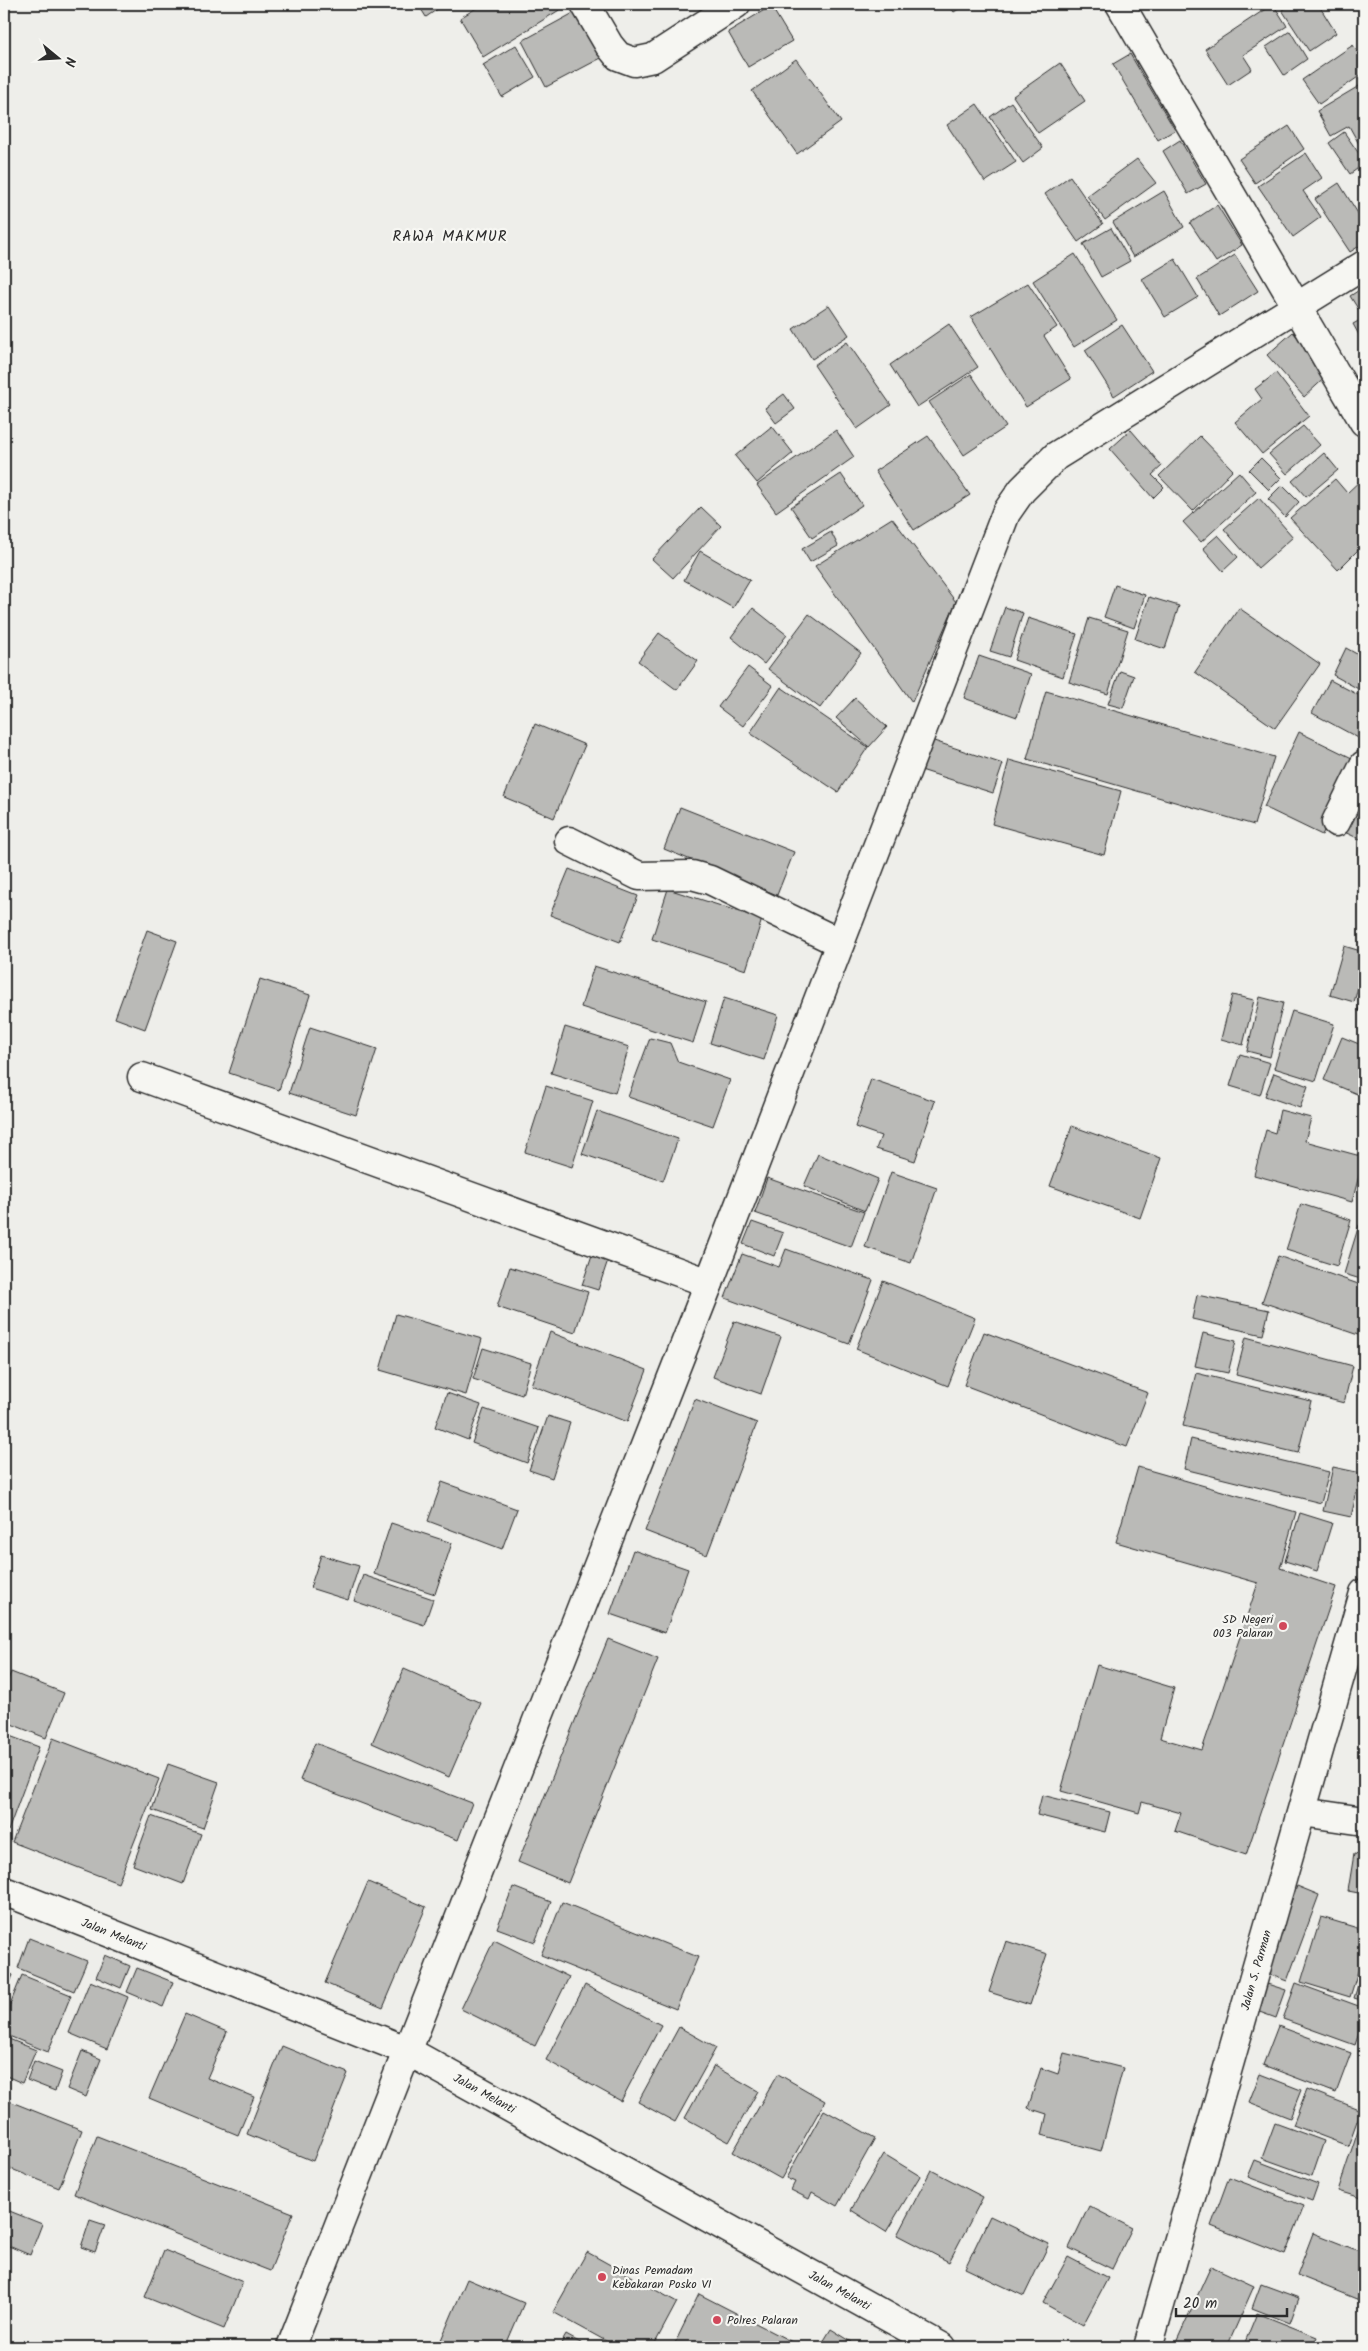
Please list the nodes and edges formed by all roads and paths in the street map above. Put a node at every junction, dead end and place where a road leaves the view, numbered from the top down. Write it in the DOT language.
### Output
graph roads {
  1 [pos="585,4"];
  2 [pos="736,4"];
  3 [pos="1120,4"];
  4 [pos="1364,265"];
  5 [pos="1296,305"];
  6 [pos="1364,422"];
  7 [pos="1364,765"];
  8 [pos="1336,822"];
  9 [pos="569,841"];
  10 [pos="840,943"];
  11 [pos="142,1077"];
  12 [pos="709,1283"];
  13 [pos="1364,1593"];
  14 [pos="1302,1812"];
  15 [pos="1364,1821"];
  16 [pos="4,1891"];
  17 [pos="406,2050"];
  18 [pos="291,2347"];
  19 [pos="942,2347"];
  20 [pos="1148,2347"];
  1 -- 2 [label="street"];
  3 -- 5 [label="street"];
  4 -- 5 [label="street"];
  5 -- 6 [label="street"];
  5 -- 10 [label="street"];
  7 -- 8 [label="street"];
  9 -- 10 [label="street"];
  10 -- 12 [label="street"];
  11 -- 12 [label="street"];
  12 -- 17 [label="street"];
  13 -- 14 [label="street, Jalan S. Parman"];
  14 -- 15 [label="street"];
  14 -- 20 [label="street, Jalan S. Parman"];
  16 -- 17 [label="street, Jalan Melanti"];
  17 -- 18 [label="street"];
  17 -- 19 [label="street, Jalan Melanti"];
}
